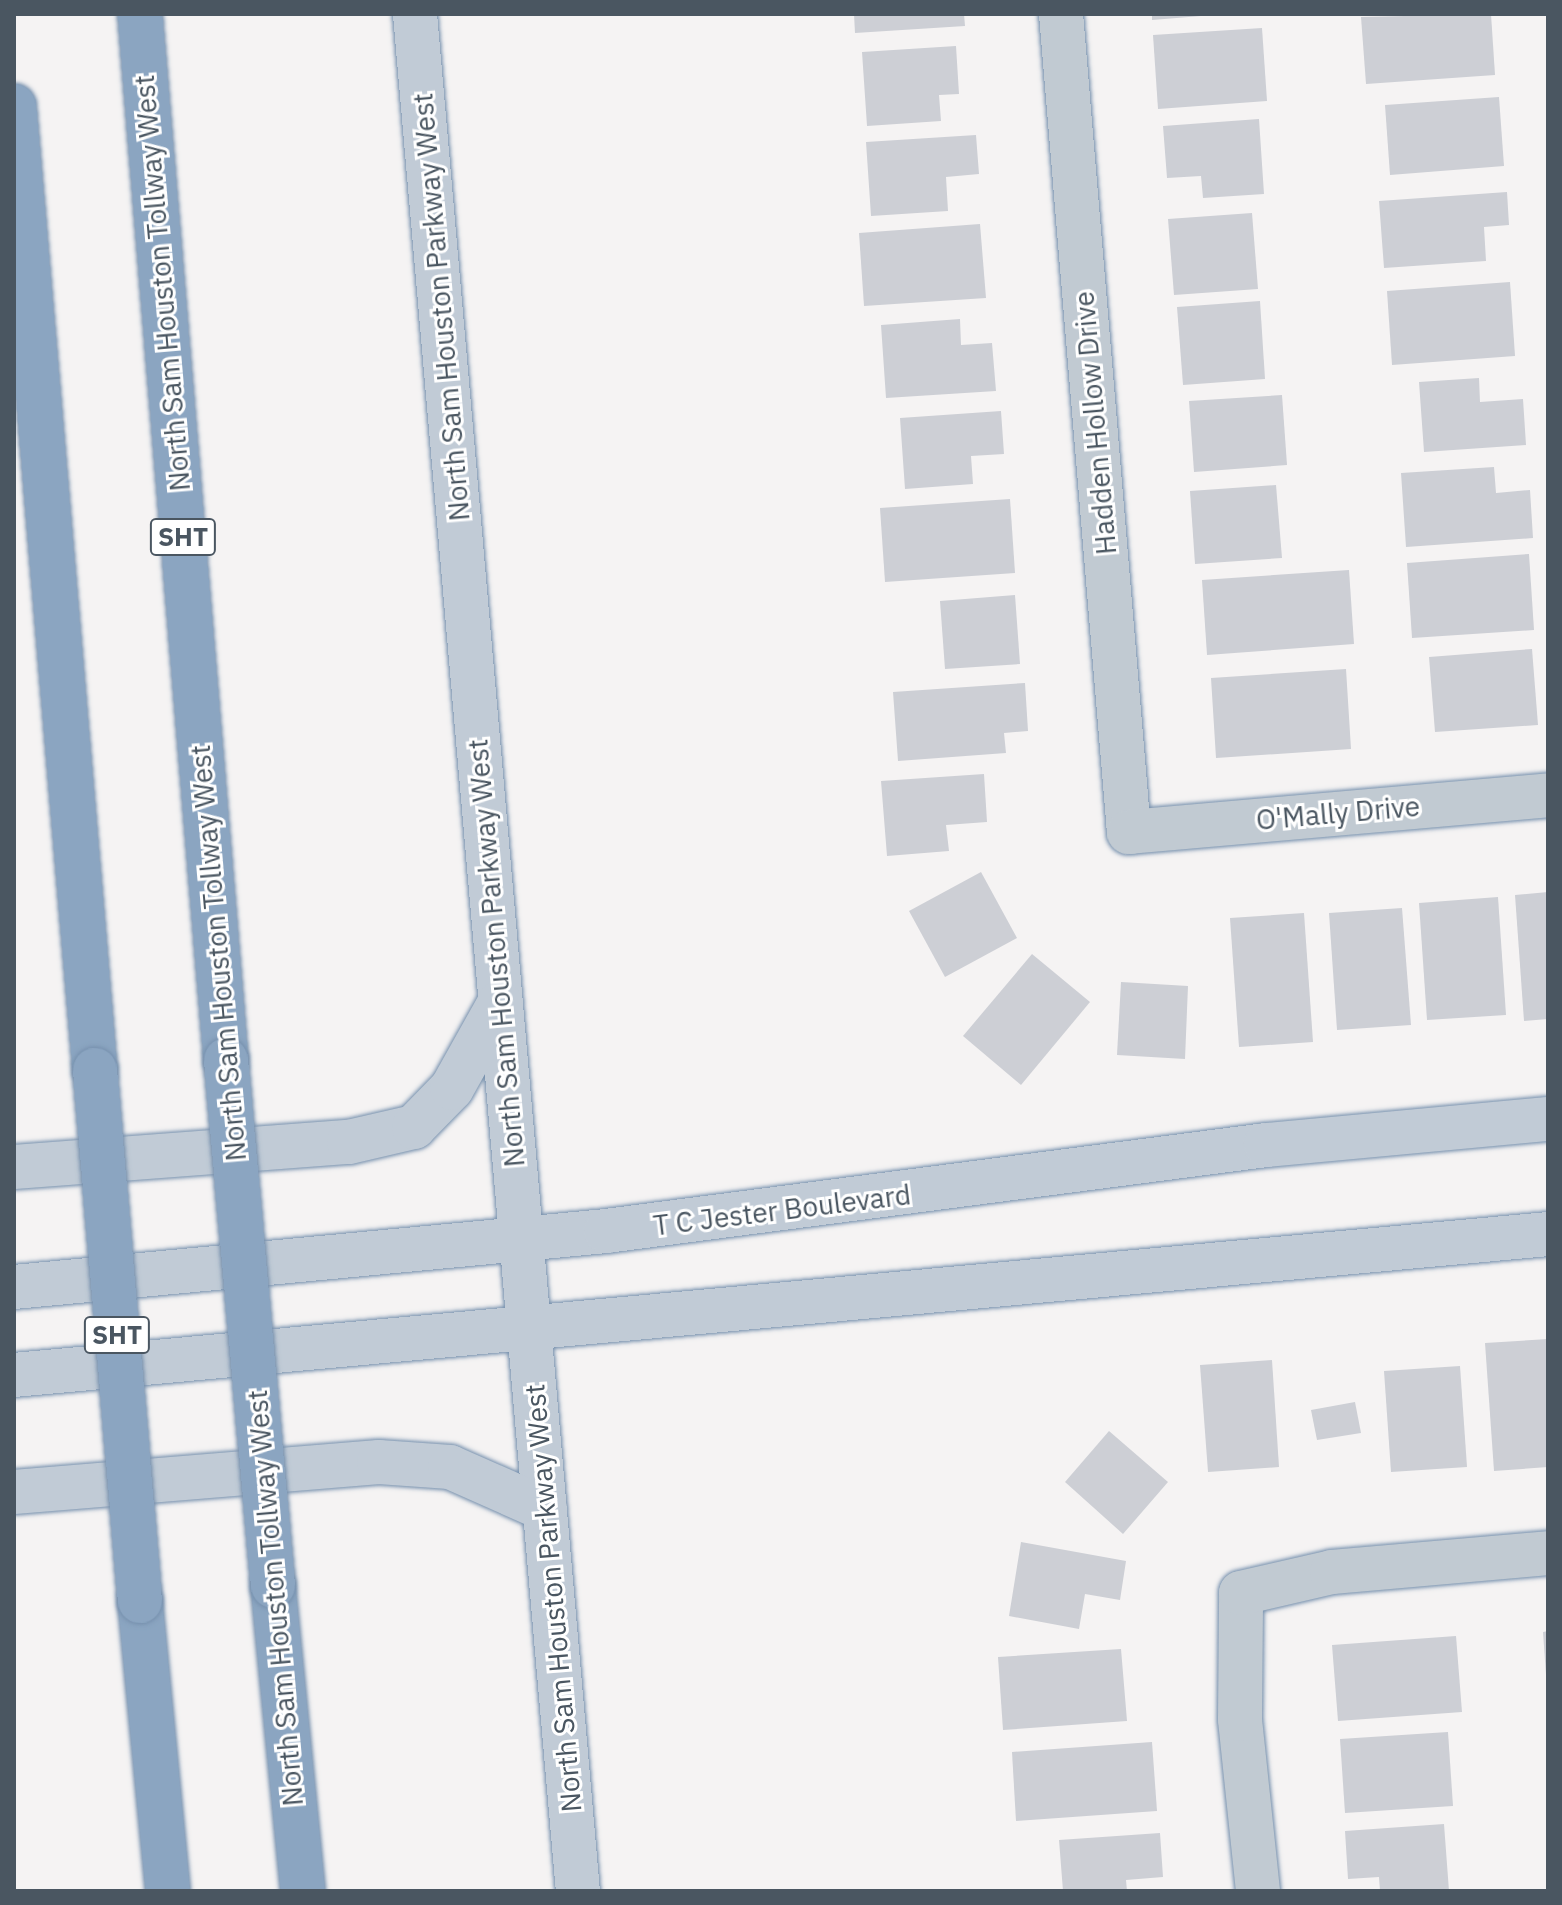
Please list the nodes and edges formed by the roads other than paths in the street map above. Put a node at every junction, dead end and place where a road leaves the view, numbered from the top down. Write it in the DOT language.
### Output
graph roads {
  1 [pos="140,14"];
  2 [pos="415,14"];
  3 [pos="1061,14"];
  4 [pos="14,106"];
  5 [pos="1548,795"];
  6 [pos="1129,832"];
  7 [pos="500,1002"];
  8 [pos="1548,1119"];
  9 [pos="14,1167"];
  10 [pos="1548,1234"];
  11 [pos="522,1239"];
  12 [pos="14,1287"];
  13 [pos="529,1328"];
  14 [pos="14,1375"];
  15 [pos="14,1492"];
  16 [pos="545,1509"];
  17 [pos="1548,1553"];
  18 [pos="168,1891"];
  19 [pos="303,1891"];
  20 [pos="578,1891"];
  21 [pos="1258,1891"];
  1 -- 19 [label="highway, North Sam Houston Tollway West / SHT, bridge"];
  2 -- 7 [label="main road, North Sam Houston Parkway West"];
  3 -- 6 [label="street, Hadden Hollow Drive"];
  4 -- 18 [label="highway, SHT, bridge"];
  5 -- 6 [label="street, O'Mally Drive"];
  7 -- 9 [label="main road"];
  7 -- 11 [label="main road, North Sam Houston Parkway West"];
  8 -- 11 [label="main road, T C Jester Boulevard"];
  10 -- 13 [label="main road"];
  11 -- 12 [label="main road, T C Jester Boulevard"];
  11 -- 13 [label="main road, North Sam Houston Parkway West"];
  13 -- 14 [label="main road"];
  13 -- 16 [label="main road, North Sam Houston Parkway West"];
  15 -- 16 [label="main road"];
  16 -- 20 [label="main road, North Sam Houston Parkway West"];
  17 -- 21 [label="street"];
}
